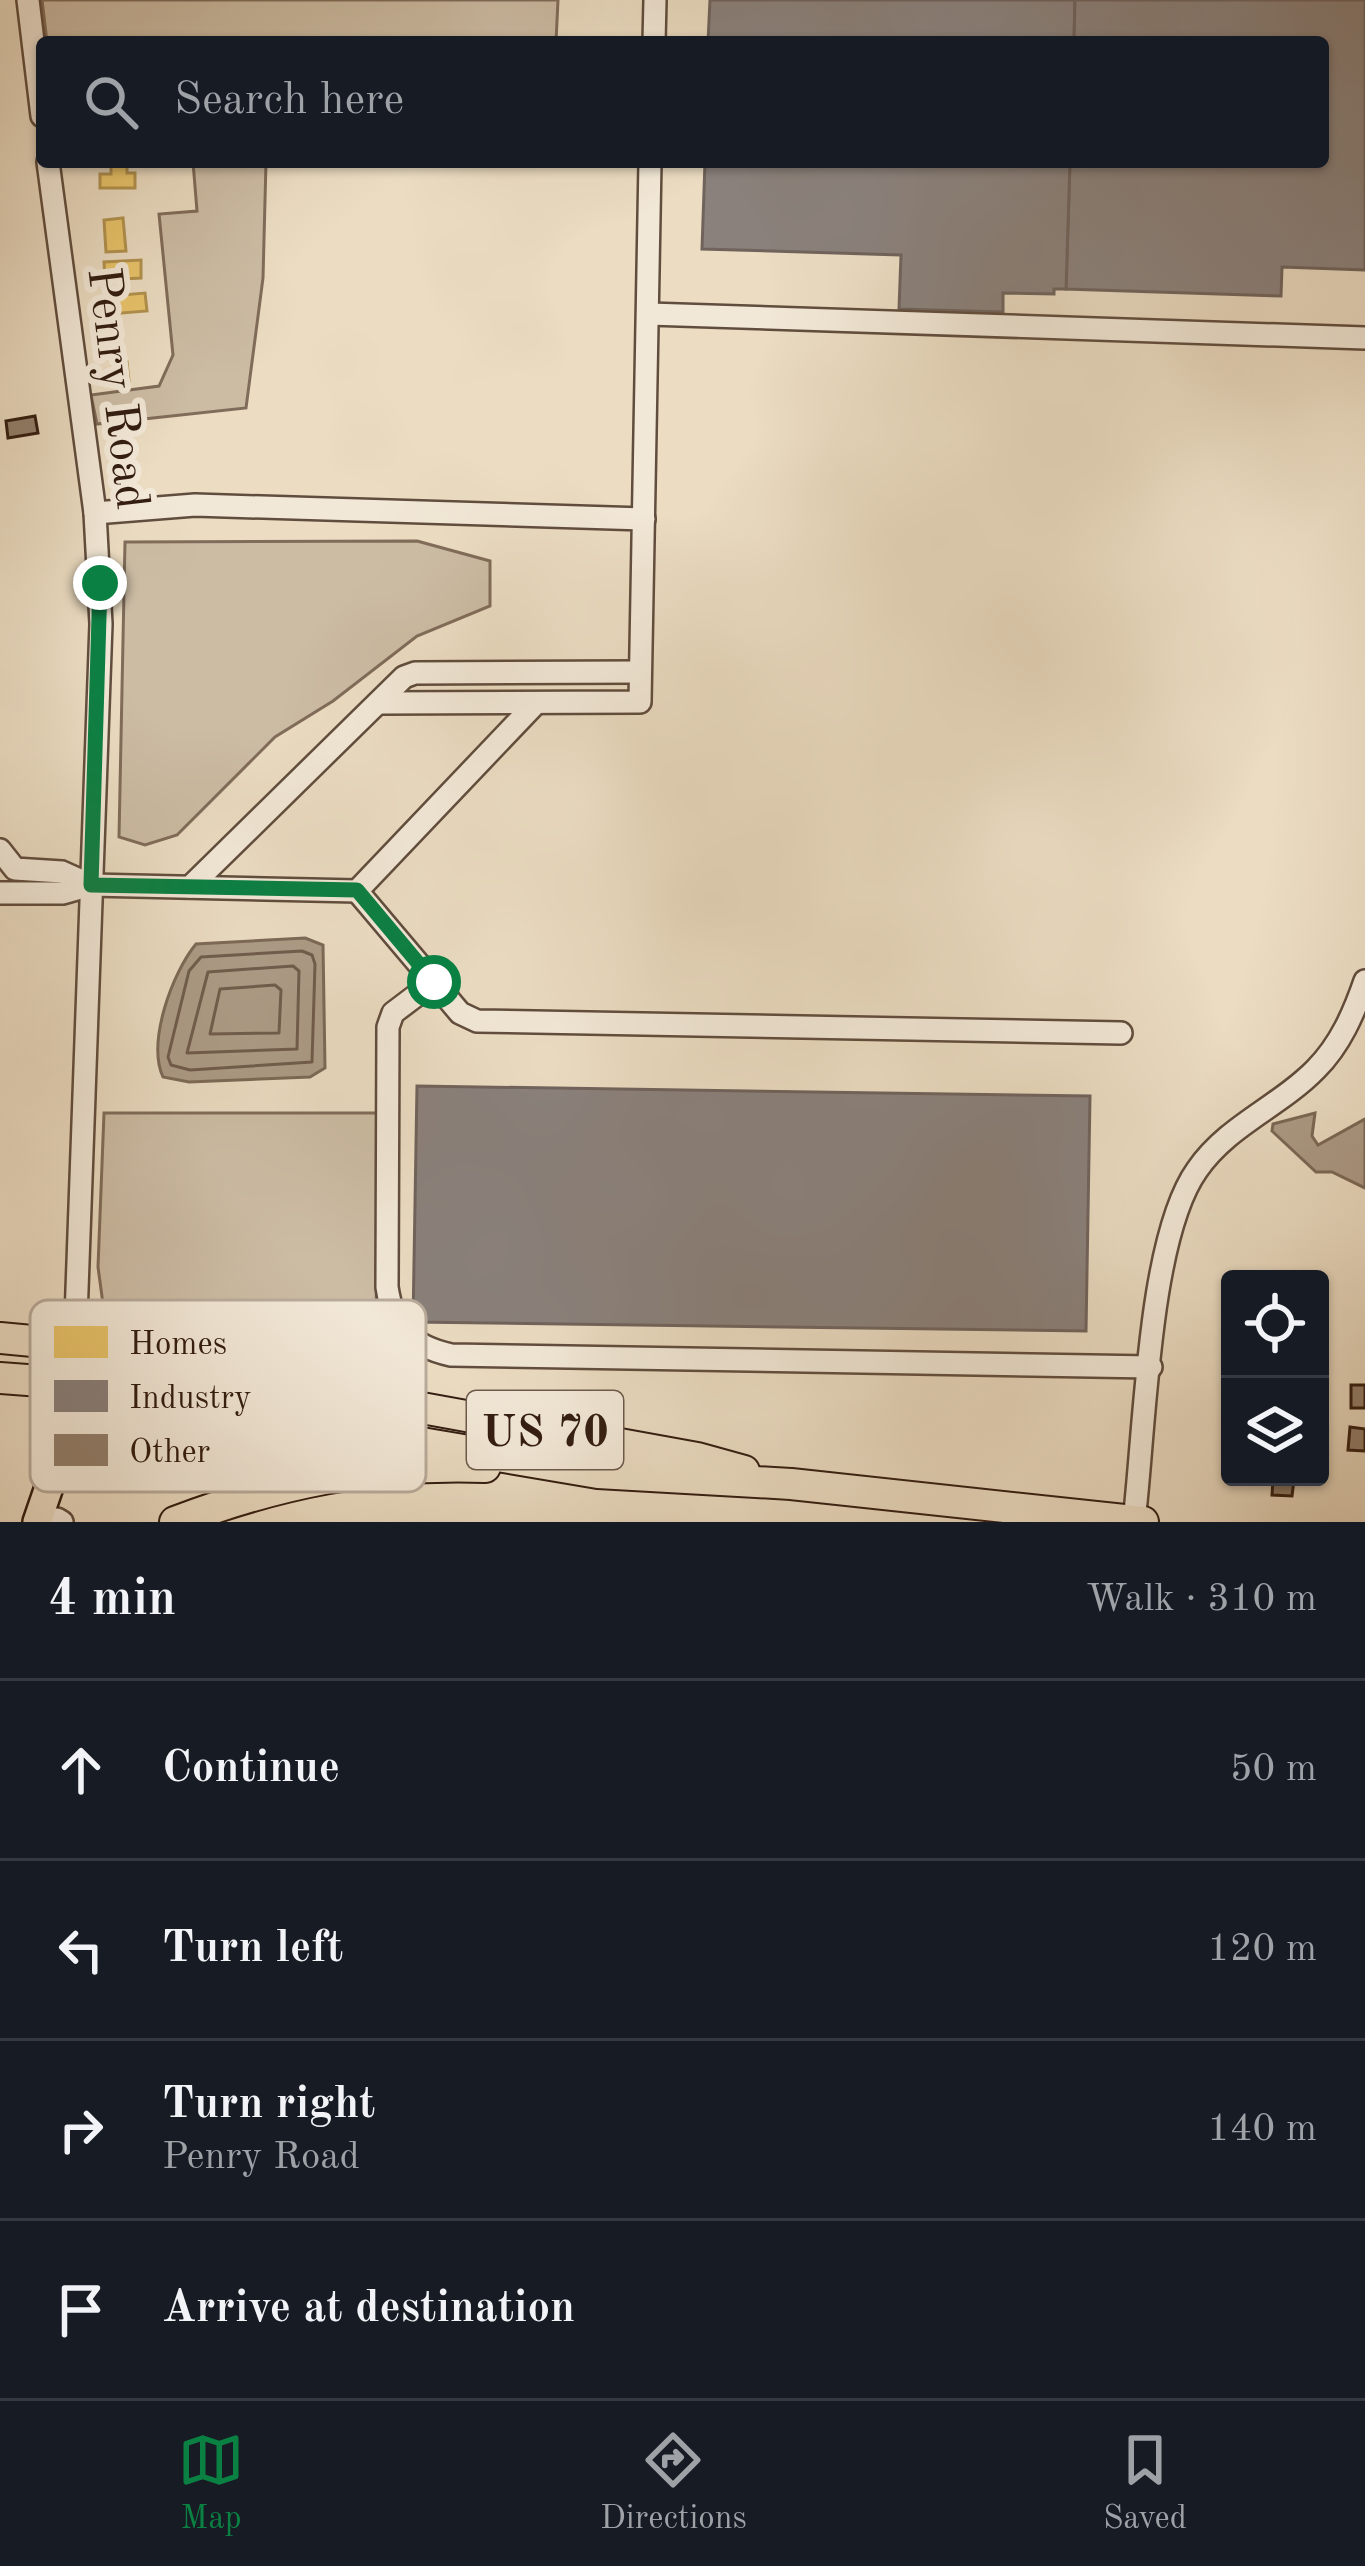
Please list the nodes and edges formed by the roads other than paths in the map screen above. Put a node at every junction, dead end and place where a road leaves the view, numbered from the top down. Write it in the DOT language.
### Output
graph roads {
  1 [pos="28,0"];
  2 [pos="655,0"];
  3 [pos="654,36"];
  4 [pos="36,66"];
  5 [pos="49,168"];
  6 [pos="650,168"];
  7 [pos="649,314"];
  8 [pos="1365,338"];
  9 [pos="95,513"];
  10 [pos="644,519"];
  11 [pos="640,672"];
  12 [pos="378,703"];
  13 [pos="536,704"];
  14 [pos="0,850"];
  15 [pos="91,885"];
  16 [pos="190,887"];
  17 [pos="6,888"];
  18 [pos="357,890"];
  19 [pos="1365,981"];
  20 [pos="434,982"];
  21 [pos="1121,1033"];
  22 [pos="77,1300"];
  23 [pos="391,1300"];
  24 [pos="0,1338"];
  25 [pos="30,1341"];
  26 [pos="426,1349"];
  27 [pos="1151,1367"];
  28 [pos="0,1378"];
  29 [pos="30,1380"];
  30 [pos="426,1408"];
  31 [pos="426,1444"];
  32 [pos="426,1469"];
  33 [pos="598,1473"];
  34 [pos="790,1484"];
  35 [pos="262,1492"];
  36 [pos="175,1522"];
  37 [pos="1139,1522"];
  1 -- 4 [label="street"];
  2 -- 3 [label="street"];
  5 -- 9 [label="street, Penry Road"];
  6 -- 7 [label="street"];
  7 -- 8 [label="street"];
  7 -- 10 [label="street"];
  9 -- 10 [label="street"];
  9 -- 15 [label="street, Penry Road"];
  10 -- 11 [label="street"];
  11 -- 12 [label="street"];
  11 -- 13 [label="street"];
  12 -- 13 [label="street"];
  12 -- 16 [label="street"];
  13 -- 18 [label="street"];
  14 -- 17 [label="street"];
  15 -- 16 [label="street"];
  15 -- 17 [label="street"];
  15 -- 22 [label="street, Penry Road"];
  16 -- 18 [label="street"];
  18 -- 20 [label="street"];
  19 -- 27 [label="street"];
  20 -- 21 [label="street"];
  20 -- 23 [label="street"];
  24 -- 25 [label="highway, US 70"];
  26 -- 27 [label="street"];
  27 -- 37 [label="street"];
  28 -- 29 [label="highway, US 70"];
  30 -- 34 [label="highway, US 70"];
  31 -- 33 [label="highway, US 70"];
  32 -- 33 [label="highway"];
  33 -- 34 [label="highway, US 70"];
  34 -- 37 [label="highway, US 70"];
  35 -- 36 [label="highway"];
}
